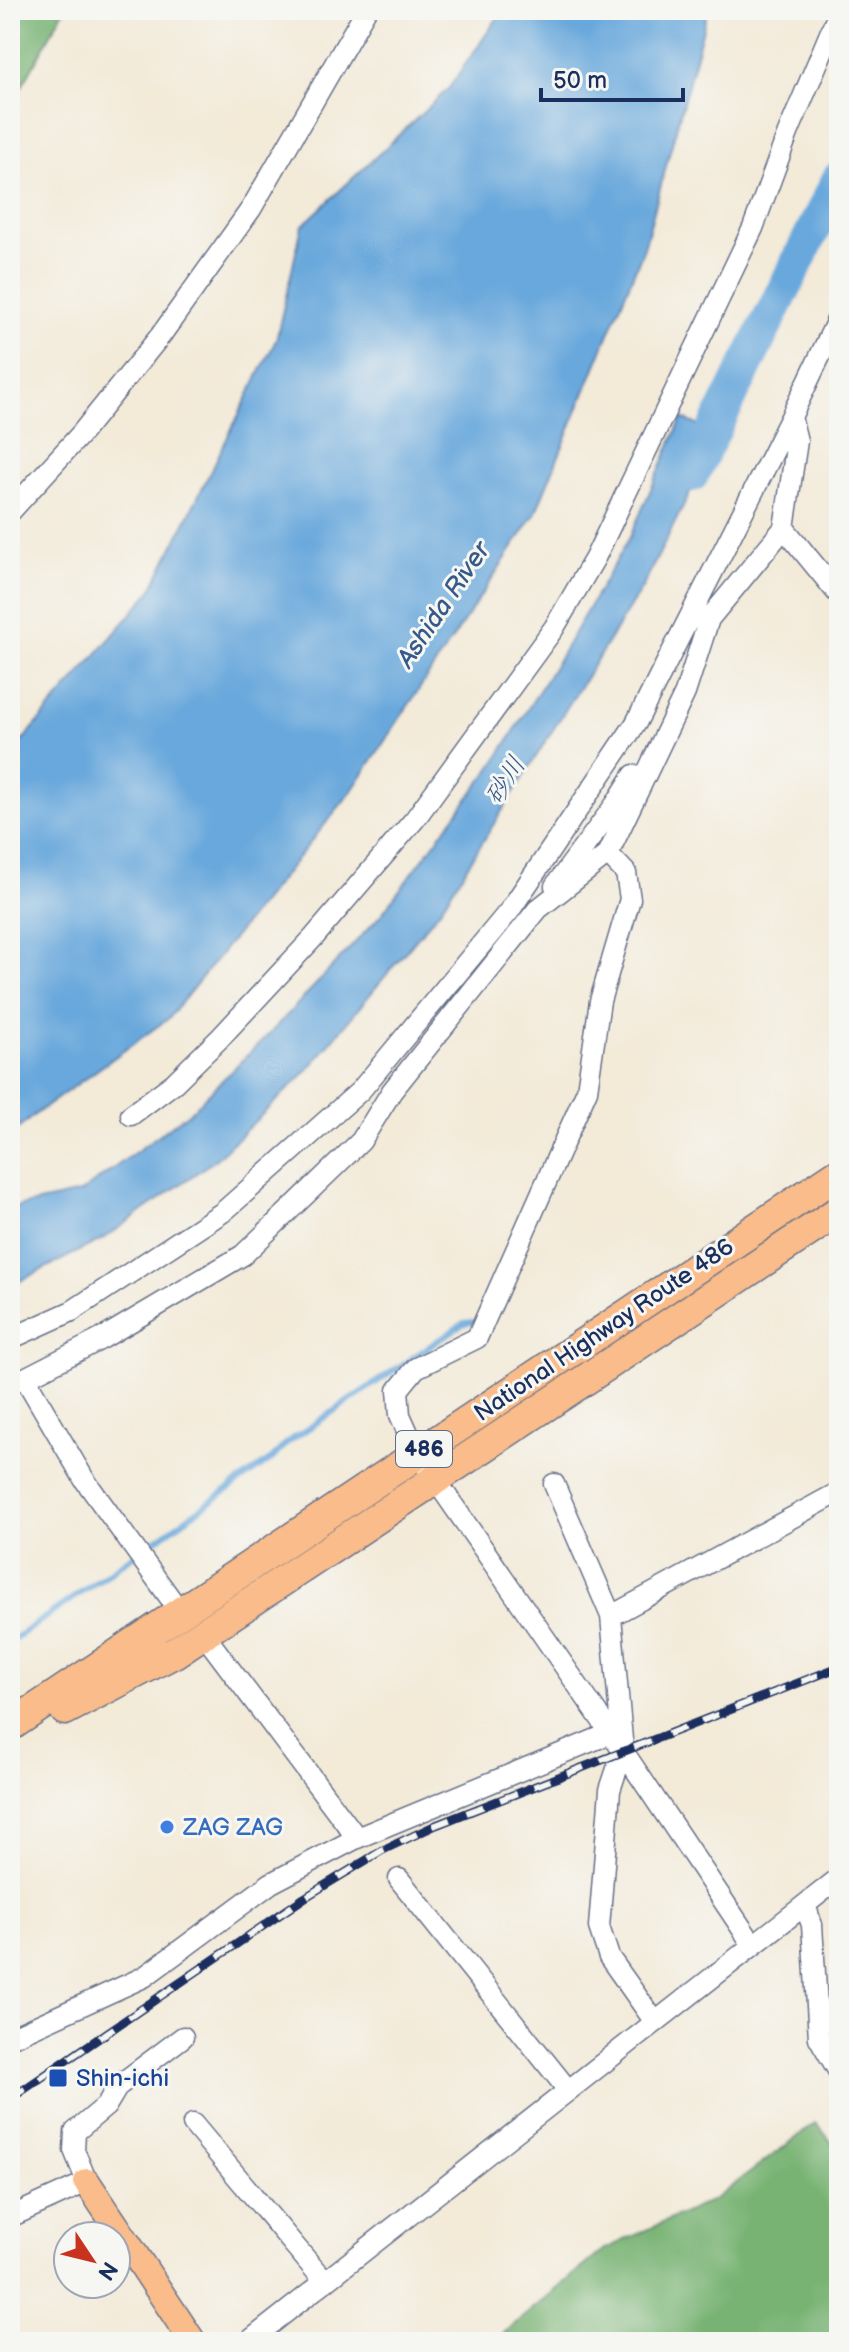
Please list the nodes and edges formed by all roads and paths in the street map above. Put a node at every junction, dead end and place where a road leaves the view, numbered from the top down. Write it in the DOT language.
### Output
graph roads {
  1 [pos="366,10"];
  2 [pos="839,12"];
  3 [pos="839,316"];
  4 [pos="791,417"];
  5 [pos="10,512"];
  6 [pos="784,528"];
  7 [pos="839,595"];
  8 [pos="699,618"];
  9 [pos="685,693"];
  10 [pos="608,854"];
  11 [pos="538,909"];
  12 [pos="131,1115"];
  13 [pos="839,1173"];
  14 [pos="839,1211"];
  15 [pos="10,1339"];
  16 [pos="17,1380"];
  17 [pos="417,1453"];
  18 [pos="435,1480"];
  19 [pos="554,1484"];
  20 [pos="839,1492"];
  21 [pos="181,1613"];
  22 [pos="611,1616"];
  23 [pos="203,1633"];
  24 [pos="10,1726"];
  25 [pos="611,1733"];
  26 [pos="10,1739"];
  27 [pos="623,1751"];
  28 [pos="357,1838"];
  29 [pos="839,1878"];
  30 [pos="399,1879"];
  31 [pos="805,1905"];
  32 [pos="753,1945"];
  33 [pos="655,2022"];
  34 [pos="183,2037"];
  35 [pos="10,2038"];
  36 [pos="839,2072"];
  37 [pos="568,2090"];
  38 [pos="193,2124"];
  39 [pos="87,2182"];
  40 [pos="10,2217"];
  41 [pos="325,2282"];
  42 [pos="193,2342"];
  43 [pos="248,2342"];
  1 -- 5 [label="street"];
  2 -- 12 [label="street"];
  3 -- 4 [label="street"];
  4 -- 6 [label="street"];
  4 -- 8 [label="street"];
  6 -- 7 [label="street"];
  6 -- 8 [label="street"];
  8 -- 9 [label="street"];
  8 -- 15 [label="street"];
  9 -- 10 [label="street"];
  9 -- 11 [label="street"];
  10 -- 11 [label="street"];
  10 -- 17 [label="street"];
  11 -- 16 [label="street"];
  13 -- 17 [label="highway, National Highway Route 486 / 486"];
  14 -- 18 [label="highway, National Highway Route 486 / 486"];
  16 -- 21 [label="street"];
  17 -- 18 [label="street"];
  17 -- 21 [label="highway, National Highway Route 486 / 486"];
  18 -- 23 [label="highway, National Highway Route 486 / 486"];
  18 -- 25 [label="street"];
  19 -- 22 [label="street"];
  20 -- 22 [label="street"];
  21 -- 24 [label="highway, National Highway Route 486 / 486"];
  22 -- 27 [label="street"];
  23 -- 26 [label="highway, National Highway Route 486 / 486"];
  23 -- 28 [label="street"];
  25 -- 27 [label="street"];
  25 -- 28 [label="street"];
  27 -- 32 [label="street"];
  27 -- 33 [label="street"];
  28 -- 35 [label="street"];
  29 -- 31 [label="street"];
  30 -- 37 [label="street"];
  31 -- 32 [label="street"];
  31 -- 36 [label="street"];
  32 -- 33 [label="street"];
  33 -- 37 [label="street"];
  34 -- 39 [label="street"];
  37 -- 41 [label="street"];
  38 -- 41 [label="street"];
  39 -- 40 [label="street"];
  39 -- 42 [label="main road"];
  41 -- 43 [label="street"];
}
